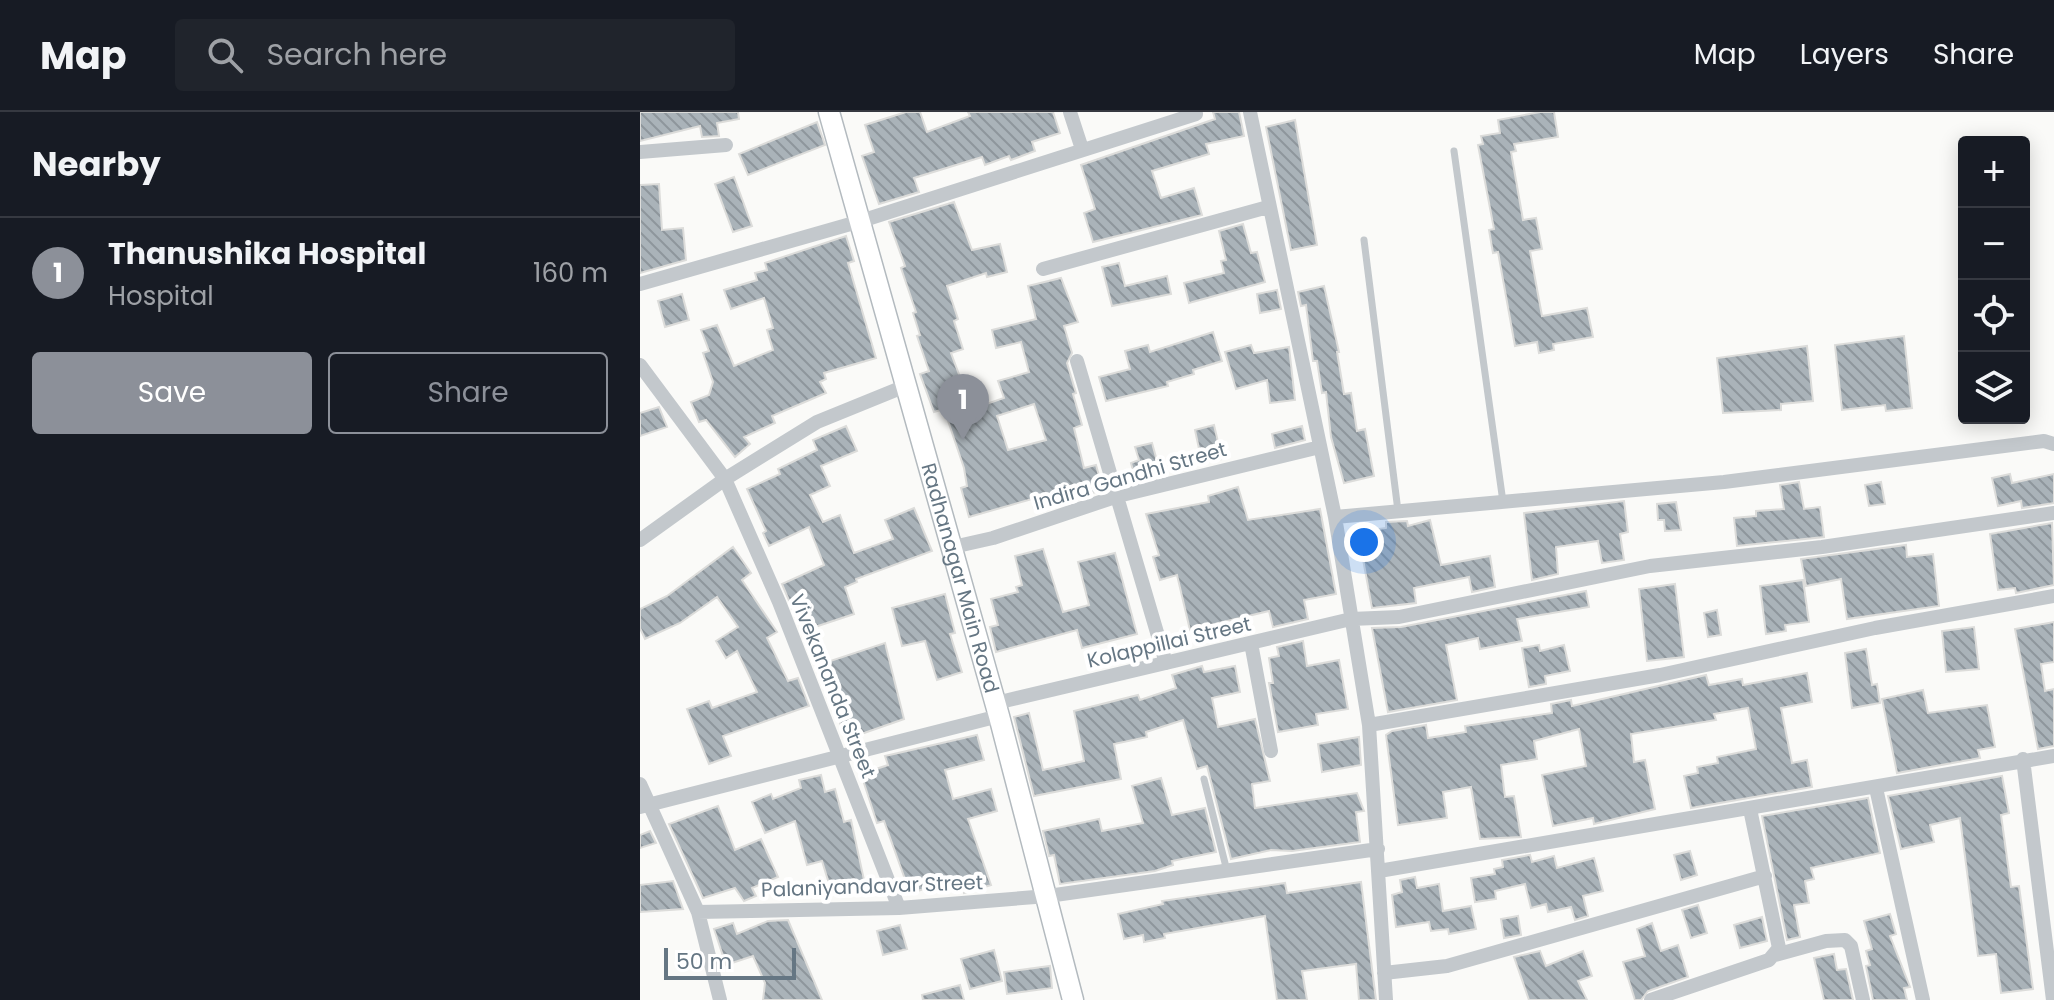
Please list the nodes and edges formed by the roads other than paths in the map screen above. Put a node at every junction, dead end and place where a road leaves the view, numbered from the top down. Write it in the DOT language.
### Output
graph roads {
  1 [pos="829,112"];
  2 [pos="1070,112"];
  3 [pos="1254,113"];
  4 [pos="1196,114"];
  5 [pos="726,145"];
  6 [pos="1082,149"];
  7 [pos="1454,151"];
  8 [pos="640,152"];
  9 [pos="1268,207"];
  10 [pos="861,221"];
  11 [pos="1364,240"];
  12 [pos="1043,269"];
  13 [pos="640,284"];
  14 [pos="1077,361"];
  15 [pos="640,365"];
  16 [pos="908,385"];
  17 [pos="2054,444"];
  18 [pos="1320,447"];
  19 [pos="725,479"];
  20 [pos="1118,496"];
  21 [pos="1503,502"];
  22 [pos="1398,511"];
  23 [pos="2054,513"];
  24 [pos="1335,517"];
  25 [pos="640,540"];
  26 [pos="953,547"];
  27 [pos="2054,596"];
  28 [pos="1351,619"];
  29 [pos="1251,643"];
  30 [pos="1166,663"];
  31 [pos="997,709"];
  32 [pos="1369,725"];
  33 [pos="1271,751"];
  34 [pos="838,754"];
  35 [pos="2054,756"];
  36 [pos="2023,759"];
  37 [pos="1204,779"];
  38 [pos="640,784"];
  39 [pos="1876,788"];
  40 [pos="644,806"];
  41 [pos="1750,809"];
  42 [pos="1378,849"];
  43 [pos="1227,871"];
  44 [pos="1379,871"];
  45 [pos="1765,876"];
  46 [pos="1048,896"];
  47 [pos="899,908"];
  48 [pos="698,912"];
  49 [pos="1775,955"];
  50 [pos="1384,973"];
  51 [pos="720,1000"];
  52 [pos="1073,1000"];
  53 [pos="1386,1000"];
  54 [pos="1651,1000"];
  55 [pos="1863,1000"];
  56 [pos="1923,1000"];
  57 [pos="2053,1000"];
  1 -- 10 [label="street, Radhanagar Main Road"];
  2 -- 6 [label="street"];
  3 -- 9 [label="street"];
  4 -- 6 [label="street"];
  5 -- 8 [label="street"];
  6 -- 10 [label="street"];
  7 -- 21 [label="lane"];
  9 -- 12 [label="street"];
  9 -- 18 [label="street"];
  10 -- 13 [label="street"];
  10 -- 16 [label="street, Radhanagar Main Road"];
  11 -- 22 [label="lane"];
  14 -- 20 [label="street"];
  15 -- 19 [label="street, Vivekananda Street"];
  16 -- 19 [label="street"];
  16 -- 26 [label="street, Radhanagar Main Road"];
  17 -- 21 [label="street"];
  18 -- 20 [label="street, Indira Gandhi Street"];
  18 -- 24 [label="street"];
  19 -- 25 [label="street"];
  19 -- 34 [label="street, Vivekananda Street"];
  20 -- 26 [label="street, Indira Gandhi Street"];
  20 -- 30 [label="street"];
  21 -- 22 [label="street"];
  22 -- 24 [label="street"];
  23 -- 28 [label="street, Kolappillai Street"];
  24 -- 28 [label="street"];
  26 -- 31 [label="street, Radhanagar Main Road"];
  27 -- 32 [label="street"];
  28 -- 29 [label="street, Kolappillai Street"];
  28 -- 32 [label="street"];
  29 -- 30 [label="street, Kolappillai Street"];
  29 -- 33 [label="street"];
  30 -- 31 [label="street, Kolappillai Street"];
  31 -- 34 [label="street, Kolappillai Street"];
  31 -- 46 [label="street, Radhanagar Main Road"];
  32 -- 42 [label="street"];
  34 -- 40 [label="street, Kolappillai Street"];
  34 -- 47 [label="street, Vivekananda Street"];
  35 -- 36 [label="street"];
  36 -- 39 [label="street"];
  36 -- 57 [label="street"];
  37 -- 43 [label="lane"];
  38 -- 40 [label="street"];
  39 -- 41 [label="street"];
  39 -- 56 [label="street"];
  40 -- 48 [label="street"];
  41 -- 44 [label="street"];
  41 -- 45 [label="street"];
  42 -- 43 [label="street, Palaniyandavar Street"];
  42 -- 44 [label="street"];
  43 -- 46 [label="street, Palaniyandavar Street"];
  44 -- 50 [label="street"];
  45 -- 49 [label="street"];
  45 -- 50 [label="street"];
  46 -- 47 [label="street, Palaniyandavar Street"];
  46 -- 52 [label="street, Radhanagar Main Road"];
  47 -- 48 [label="street, Palaniyandavar Street"];
  48 -- 51 [label="street"];
  49 -- 54 [label="street"];
  49 -- 55 [label="street"];
  50 -- 53 [label="street"];
}
